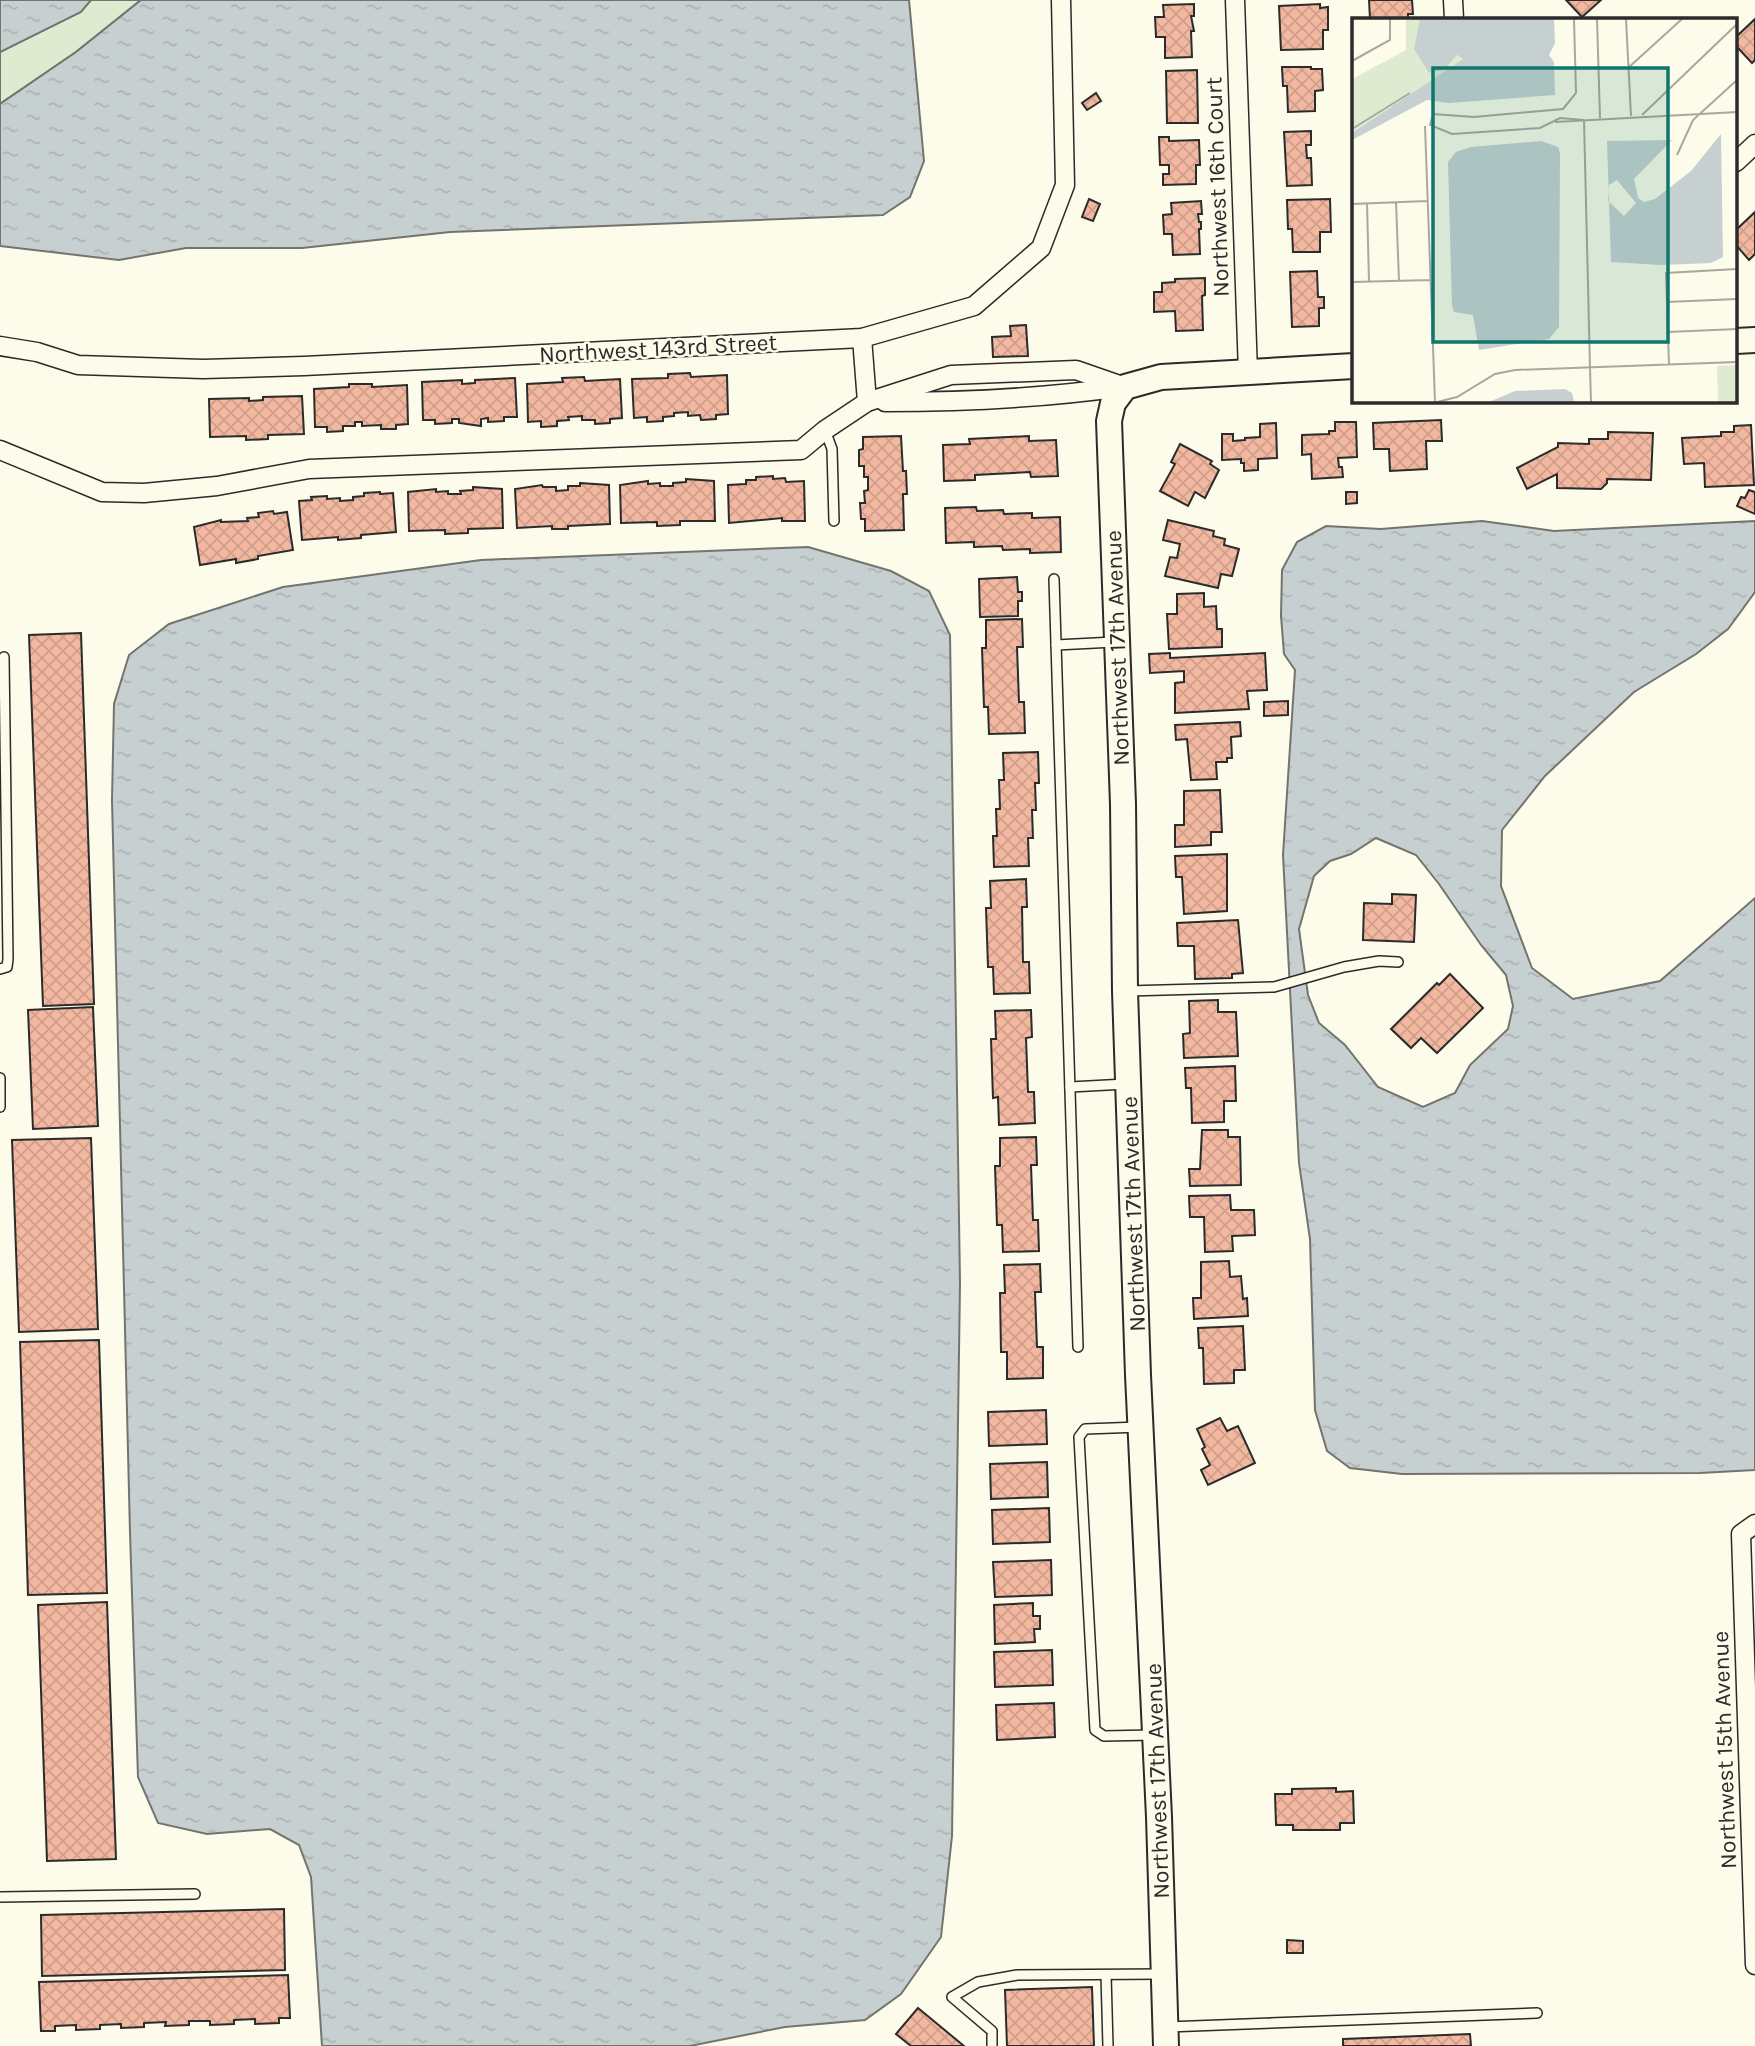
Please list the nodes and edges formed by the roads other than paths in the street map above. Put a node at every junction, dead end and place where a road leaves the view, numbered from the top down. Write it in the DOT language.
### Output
graph roads {
  1 [pos="1061,0"];
  2 [pos="1235,0"];
  3 [pos="1755,144"];
  4 [pos="1738,160"];
  5 [pos="862,338"];
  6 [pos="0,346"];
  7 [pos="1352,366"];
  8 [pos="1248,373"];
  9 [pos="1125,387"];
  10 [pos="867,402"];
  11 [pos="825,430"];
  12 [pos="0,450"];
  13 [pos="834,520"];
  14 [pos="1054,579"];
  15 [pos="1117,642"];
  16 [pos="1056,645"];
  17 [pos="4,657"];
  18 [pos="1398,962"];
  19 [pos="0,969"];
  20 [pos="1125,991"];
  21 [pos="0,1078"];
  22 [pos="1128,1084"];
  23 [pos="1070,1087"];
  24 [pos="0,1107"];
  25 [pos="1078,1347"];
  26 [pos="1140,1427"];
  27 [pos="1748,1529"];
  28 [pos="1155,1735"];
  29 [pos="1751,1747"];
  30 [pos="195,1894"];
  31 [pos="0,1897"];
  32 [pos="1755,1965"];
  33 [pos="1164,1974"];
  34 [pos="1106,1975"];
  35 [pos="1537,2013"];
  36 [pos="1166,2036"];
  37 [pos="992,2046"];
  38 [pos="1108,2046"];
  1 -- 5 [label="street, Northwest 143rd Street"];
  2 -- 8 [label="street, Northwest 16th Court"];
  3 -- 4 [label="street"];
  5 -- 6 [label="street, Northwest 143rd Street"];
  5 -- 10 [label="street"];
  7 -- 8 [label="street"];
  8 -- 9 [label="street"];
  9 -- 10 [label="street"];
  9 -- 10 [label="street"];
  9 -- 15 [label="street, Northwest 17th Avenue"];
  10 -- 11 [label="street"];
  11 -- 12 [label="street"];
  11 -- 13 [label="lane"];
  14 -- 16 [label="lane"];
  15 -- 16 [label="lane"];
  15 -- 20 [label="street, Northwest 17th Avenue"];
  16 -- 23 [label="lane"];
  17 -- 19 [label="lane"];
  18 -- 20 [label="lane"];
  20 -- 22 [label="street, Northwest 17th Avenue"];
  21 -- 24 [label="lane"];
  22 -- 23 [label="lane"];
  22 -- 26 [label="street, Northwest 17th Avenue"];
  23 -- 25 [label="lane"];
  26 -- 28 [label="street, Northwest 17th Avenue"];
  26 -- 28 [label="lane"];
  27 -- 29 [label="street, Northwest 15th Avenue"];
  28 -- 33 [label="street, Northwest 17th Avenue"];
  29 -- 32 [label="street, Northwest 15th Avenue"];
  30 -- 31 [label="lane"];
  33 -- 34 [label="lane"];
  33 -- 36 [label="street, Northwest 17th Avenue"];
  34 -- 37 [label="lane"];
  34 -- 38 [label="lane"];
  35 -- 36 [label="lane"];
}
